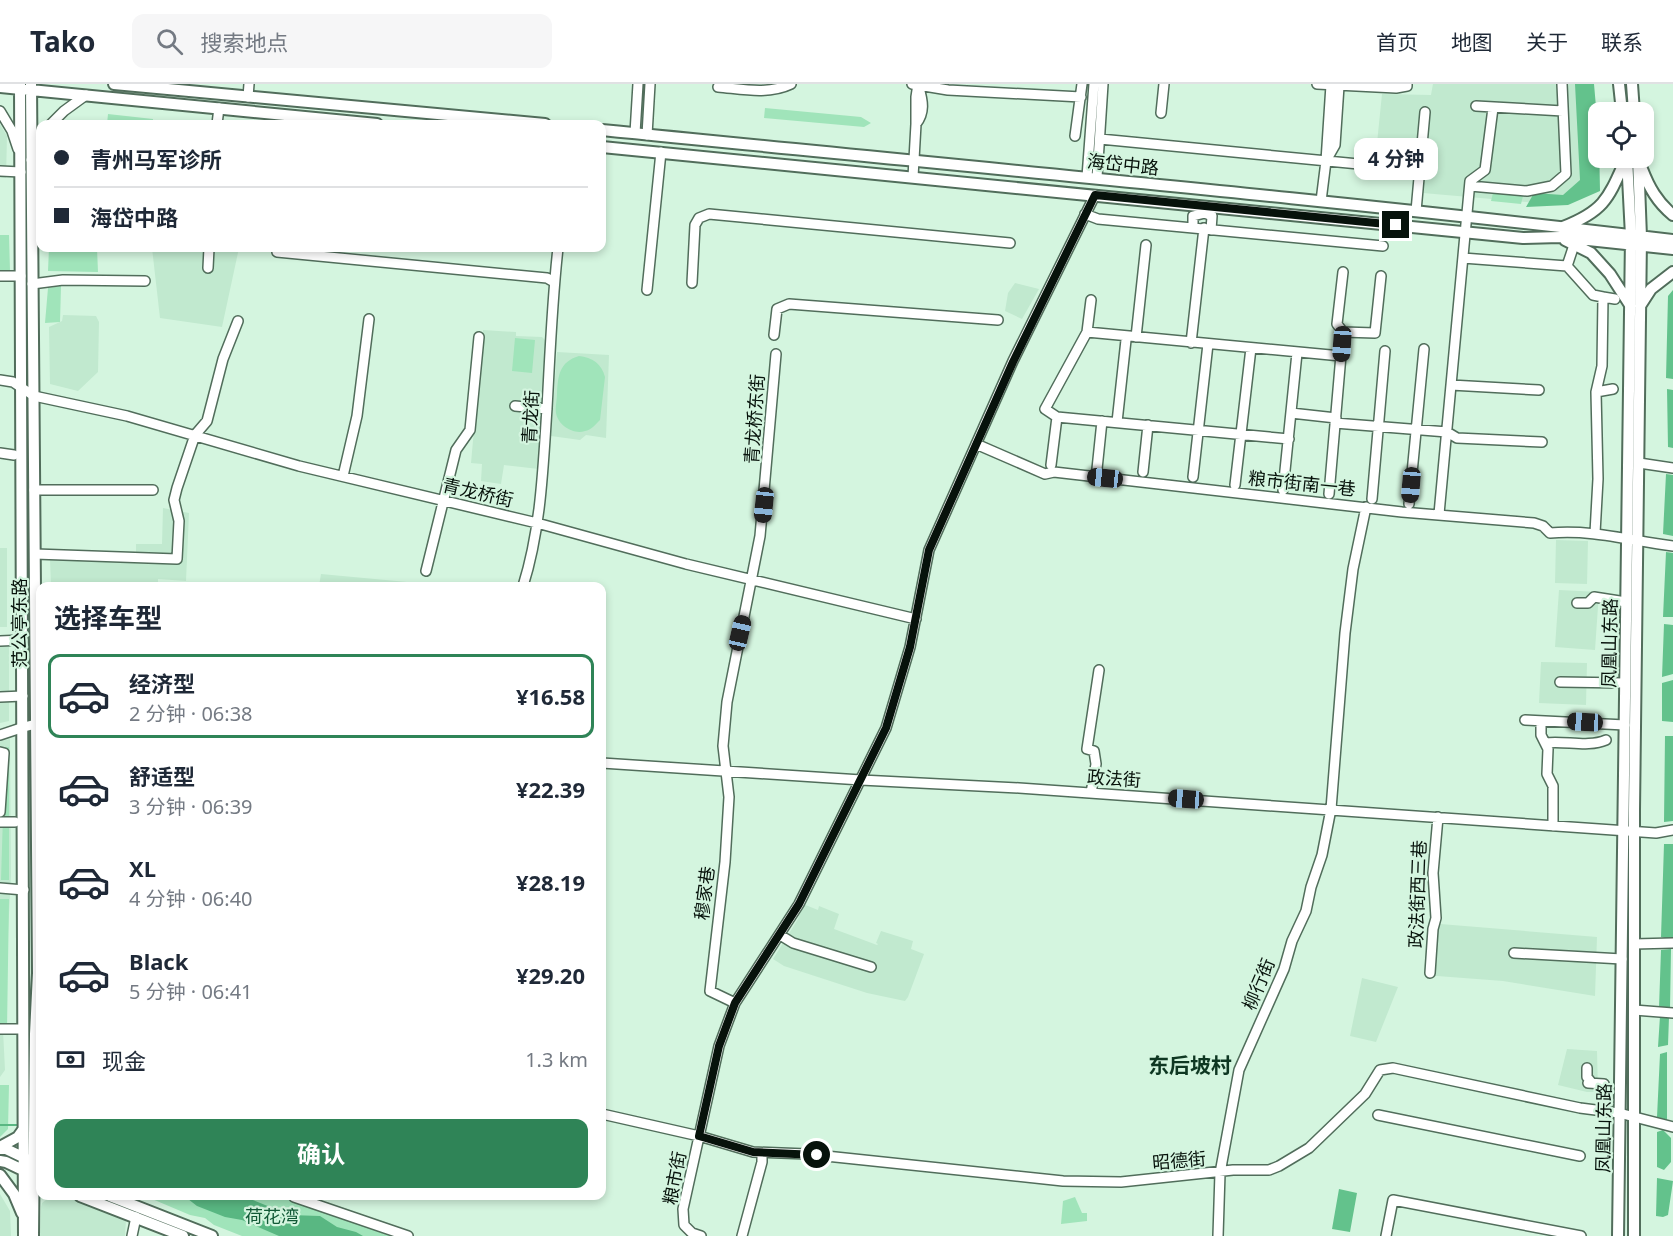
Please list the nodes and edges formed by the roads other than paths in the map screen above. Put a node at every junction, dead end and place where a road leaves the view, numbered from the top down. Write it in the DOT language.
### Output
graph roads {
  1 [pos="114,84"];
  2 [pos="249,84"];
  3 [pos="638,84"];
  4 [pos="650,84"];
  5 [pos="791,84"];
  6 [pos="916,84"];
  7 [pos="1049,84"];
  8 [pos="1082,84"];
  9 [pos="1094,84"];
  10 [pos="1103,84"];
  11 [pos="1164,84"];
  12 [pos="1317,84"];
  13 [pos="1407,84"];
  14 [pos="1562,84"];
  15 [pos="1619,84"];
  16 [pos="1632,84"];
  17 [pos="1335,86"];
  18 [pos="0,87"];
  19 [pos="25,87"];
  20 [pos="718,87"];
  21 [pos="971,88"];
  22 [pos="1011,89"];
  23 [pos="86,95"];
  24 [pos="1048,95"];
  25 [pos="248,97"];
  26 [pos="1081,97"];
  27 [pos="1621,102"];
  28 [pos="1633,102"];
  29 [pos="1476,106"];
  30 [pos="219,108"];
  31 [pos="1492,108"];
  32 [pos="0,111"];
  33 [pos="1563,111"];
  34 [pos="1425,112"];
  35 [pos="1161,113"];
  36 [pos="55,120"];
  37 [pos="218,120"];
  38 [pos="327,120"];
  39 [pos="501,120"];
  40 [pos="606,130"];
  41 [pos="635,133"];
  42 [pos="647,135"];
  43 [pos="1075,136"];
  44 [pos="1100,139"];
  45 [pos="606,147"];
  46 [pos="36,149"];
  47 [pos="661,152"];
  48 [pos="26,160"];
  49 [pos="914,160"];
  50 [pos="1326,161"];
  51 [pos="1622,168"];
  52 [pos="1628,168"];
  53 [pos="1638,168"];
  54 [pos="1641,168"];
  55 [pos="1421,170"];
  56 [pos="0,171"];
  57 [pos="21,172"];
  58 [pos="913,177"];
  59 [pos="1092,177"];
  60 [pos="1470,186"];
  61 [pos="1095,195"];
  62 [pos="1321,201"];
  63 [pos="1206,210"];
  64 [pos="1416,210"];
  65 [pos="1085,214"];
  66 [pos="1673,215"];
  67 [pos="1467,216"];
  68 [pos="1193,227"];
  69 [pos="1207,229"];
  70 [pos="1465,231"];
  71 [pos="1559,233"];
  72 [pos="1636,240"];
  73 [pos="1673,240"];
  74 [pos="1010,243"];
  75 [pos="1574,244"];
  76 [pos="1146,245"];
  77 [pos="1383,246"];
  78 [pos="1673,249"];
  79 [pos="209,252"];
  80 [pos="277,252"];
  81 [pos="558,252"];
  82 [pos="1463,258"];
  83 [pos="1567,266"];
  84 [pos="208,268"];
  85 [pos="1343,272"];
  86 [pos="1673,272"];
  87 [pos="0,276"];
  88 [pos="21,276"];
  89 [pos="1381,276"];
  90 [pos="145,281"];
  91 [pos="554,282"];
  92 [pos="692,283"];
  93 [pos="32,284"];
  94 [pos="647,290"];
  95 [pos="1603,297"];
  96 [pos="1615,299"];
  97 [pos="1091,300"];
  98 [pos="1635,306"];
  99 [pos="369,319"];
  100 [pos="998,320"];
  101 [pos="238,321"];
  102 [pos="1087,332"];
  103 [pos="1343,332"];
  104 [pos="774,335"];
  105 [pos="479,337"];
  106 [pos="1131,338"];
  107 [pos="1191,343"];
  108 [pos="1208,344"];
  109 [pos="1251,348"];
  110 [pos="1424,349"];
  111 [pos="1385,351"];
  112 [pos="1297,352"];
  113 [pos="776,354"];
  114 [pos="1341,357"];
  115 [pos="0,380"];
  116 [pos="1451,385"];
  117 [pos="22,388"];
  118 [pos="1613,389"];
  119 [pos="1539,390"];
  120 [pos="1596,392"];
  121 [pos="34,396"];
  122 [pos="515,406"];
  123 [pos="547,409"];
  124 [pos="1291,413"];
  125 [pos="1057,417"];
  126 [pos="1101,421"];
  127 [pos="1336,421"];
  128 [pos="1117,422"];
  129 [pos="1148,425"];
  130 [pos="1377,427"];
  131 [pos="1415,429"];
  132 [pos="1198,430"];
  133 [pos="1447,432"];
  134 [pos="1241,434"];
  135 [pos="195,435"];
  136 [pos="1289,439"];
  137 [pos="1542,442"];
  138 [pos="976,444"];
  139 [pos="0,453"];
  140 [pos="14,455"];
  141 [pos="1639,464"];
  142 [pos="1052,465"];
  143 [pos="1673,468"];
  144 [pos="1097,469"];
  145 [pos="1143,472"];
  146 [pos="343,476"];
  147 [pos="1193,477"];
  148 [pos="1235,485"];
  149 [pos="34,489"];
  150 [pos="1283,489"];
  151 [pos="153,490"];
  152 [pos="1329,494"];
  153 [pos="444,501"];
  154 [pos="1369,503"];
  155 [pos="1409,504"];
  156 [pos="1439,514"];
  157 [pos="537,523"];
  158 [pos="1595,533"];
  159 [pos="1632,541"];
  160 [pos="1673,546"];
  161 [pos="35,554"];
  162 [pos="426,571"];
  163 [pos="752,580"];
  164 [pos="524,582"];
  165 [pos="1626,602"];
  166 [pos="1577,603"];
  167 [pos="36,611"];
  168 [pos="916,619"];
  169 [pos="23,640"];
  170 [pos="0,641"];
  171 [pos="1099,669"];
  172 [pos="1560,682"];
  173 [pos="1625,682"];
  174 [pos="23,696"];
  175 [pos="0,697"];
  176 [pos="1526,720"];
  177 [pos="1541,721"];
  178 [pos="36,724"];
  179 [pos="1625,724"];
  180 [pos="24,726"];
  181 [pos="0,735"];
  182 [pos="1606,740"];
  183 [pos="1545,743"];
  184 [pos="0,752"];
  185 [pos="606,763"];
  186 [pos="726,771"];
  187 [pos="861,780"];
  188 [pos="1091,793"];
  189 [pos="1331,809"];
  190 [pos="0,812"];
  191 [pos="1438,818"];
  192 [pos="0,822"];
  193 [pos="15,822"];
  194 [pos="1553,826"];
  195 [pos="1673,830"];
  196 [pos="1629,831"];
  197 [pos="0,888"];
  198 [pos="24,890"];
  199 [pos="780,935"];
  200 [pos="1673,943"];
  201 [pos="1634,944"];
  202 [pos="1514,953"];
  203 [pos="1622,958"];
  204 [pos="871,967"];
  205 [pos="1430,973"];
  206 [pos="735,1003"];
  207 [pos="1634,1010"];
  208 [pos="1673,1014"];
  209 [pos="36,1020"];
  210 [pos="0,1029"];
  211 [pos="23,1032"];
  212 [pos="1587,1068"];
  213 [pos="1604,1084"];
  214 [pos="1619,1113"];
  215 [pos="606,1115"];
  216 [pos="1378,1115"];
  217 [pos="1634,1116"];
  218 [pos="1673,1127"];
  219 [pos="23,1130"];
  220 [pos="699,1136"];
  221 [pos="0,1148"];
  222 [pos="762,1153"];
  223 [pos="1580,1156"];
  224 [pos="24,1158"];
  225 [pos="0,1161"];
  226 [pos="35,1170"];
  227 [pos="1220,1173"];
  228 [pos="0,1175"];
  229 [pos="91,1200"];
  230 [pos="120,1200"];
  231 [pos="296,1200"];
  232 [pos="136,1217"];
  233 [pos="24,1222"];
  234 [pos="24,1236"];
  235 [pos="33,1236"];
  236 [pos="132,1236"];
  237 [pos="183,1236"];
  238 [pos="212,1236"];
  239 [pos="408,1236"];
  240 [pos="701,1236"];
  241 [pos="742,1236"];
  242 [pos="1218,1236"];
  243 [pos="1386,1236"];
  244 [pos="1581,1236"];
  245 [pos="1618,1236"];
  246 [pos="1634,1236"];
  1 -- 25 [label="main road"];
  2 -- 25 [label="street"];
  3 -- 41 [label="street"];
  4 -- 42 [label="street"];
  5 -- 20 [label="street"];
  6 -- 21 [label="street"];
  6 -- 49 [label="street"];
  7 -- 24 [label="street"];
  8 -- 26 [label="street"];
  9 -- 59 [label="street"];
  10 -- 44 [label="street"];
  11 -- 35 [label="street"];
  12 -- 17 [label="street"];
  13 -- 17 [label="street"];
  14 -- 33 [label="street"];
  15 -- 27 [label="main road"];
  16 -- 28 [label="main road"];
  17 -- 50 [label="street"];
  18 -- 19 [label="main road"];
  19 -- 23 [label="main road"];
  19 -- 48 [label="main road, 范公亭东路"];
  21 -- 22 [label="street"];
  22 -- 24 [label="street"];
  23 -- 30 [label="main road"];
  23 -- 36 [label="street"];
  24 -- 26 [label="street"];
  25 -- 39 [label="main road"];
  26 -- 43 [label="street"];
  29 -- 31 [label="street"];
  30 -- 37 [label="street"];
  30 -- 38 [label="main road"];
  31 -- 33 [label="street"];
  31 -- 60 [label="street"];
  32 -- 48 [label="street"];
  33 -- 60 [label="street"];
  34 -- 64 [label="street"];
  40 -- 41 [label="main road, 海岱中路"];
  41 -- 42 [label="main road, 海岱中路"];
  42 -- 49 [label="main road, 海岱中路"];
  44 -- 50 [label="street"];
  44 -- 59 [label="street"];
  45 -- 47 [label="main road, 海岱中路"];
  46 -- 48 [label="street"];
  47 -- 58 [label="main road, 海岱中路"];
  47 -- 94 [label="street"];
  48 -- 57 [label="main road, 范公亭东路"];
  48 -- 93 [label="main road, 范公亭东路"];
  49 -- 58 [label="street"];
  49 -- 59 [label="main road, 海岱中路"];
  50 -- 55 [label="street"];
  50 -- 62 [label="street"];
  51 -- 71 [label="main road"];
  52 -- 72 [label="main road, 凤凰山东路"];
  53 -- 72 [label="main road, 凤凰山东路"];
  54 -- 66 [label="main road"];
  56 -- 57 [label="street"];
  57 -- 88 [label="main road, 范公亭东路"];
  58 -- 61 [label="main road, 海岱中路"];
  59 -- 62 [label="main road, 海岱中路"];
  60 -- 67 [label="street"];
  61 -- 63 [label="main road, 海岱中路"];
  61 -- 65 [label="street, 粮市街"];
  62 -- 64 [label="main road, 海岱中路"];
  63 -- 68 [label="street"];
  63 -- 69 [label="street"];
  63 -- 70 [label="main road, 海岱中路"];
  64 -- 67 [label="main road, 海岱中路"];
  65 -- 68 [label="street"];
  65 -- 138 [label="street, 粮市街"];
  67 -- 70 [label="street"];
  67 -- 71 [label="main road, 海岱中路"];
  68 -- 69 [label="street"];
  69 -- 77 [label="street"];
  69 -- 107 [label="street"];
  70 -- 71 [label="main road, 海岱中路"];
  70 -- 82 [label="street"];
  71 -- 72 [label="main road, 海岱中路"];
  71 -- 75 [label="main road"];
  72 -- 73 [label="main road"];
  72 -- 78 [label="main road"];
  72 -- 98 [label="main road, 凤凰山东路"];
  74 -- 92 [label="street"];
  75 -- 83 [label="street"];
  75 -- 98 [label="main road"];
  76 -- 106 [label="street"];
  79 -- 84 [label="street"];
  80 -- 91 [label="street"];
  81 -- 91 [label="street, 青龙街"];
  82 -- 83 [label="street"];
  82 -- 116 [label="street"];
  83 -- 95 [label="street"];
  85 -- 103 [label="street"];
  86 -- 98 [label="main road"];
  87 -- 88 [label="street"];
  88 -- 117 [label="main road, 范公亭东路"];
  89 -- 103 [label="street"];
  90 -- 93 [label="street"];
  91 -- 123 [label="street, 青龙街"];
  93 -- 121 [label="main road, 范公亭东路"];
  95 -- 96 [label="street"];
  95 -- 120 [label="street"];
  97 -- 102 [label="street"];
  98 -- 141 [label="main road, 凤凰山东路"];
  98 -- 159 [label="main road, 凤凰山东路"];
  99 -- 146 [label="street"];
  100 -- 104 [label="street"];
  101 -- 135 [label="street"];
  102 -- 106 [label="street"];
  102 -- 125 [label="street"];
  103 -- 114 [label="street"];
  105 -- 153 [label="street"];
  106 -- 107 [label="street"];
  106 -- 128 [label="street"];
  107 -- 108 [label="street"];
  108 -- 109 [label="street"];
  108 -- 132 [label="street"];
  109 -- 112 [label="street"];
  109 -- 134 [label="street"];
  110 -- 131 [label="street"];
  111 -- 130 [label="street, 柳行街"];
  112 -- 114 [label="street"];
  112 -- 124 [label="street"];
  113 -- 163 [label="street, 青龙桥东街"];
  114 -- 127 [label="street"];
  115 -- 117 [label="street"];
  116 -- 119 [label="street"];
  116 -- 133 [label="street"];
  117 -- 121 [label="street"];
  117 -- 169 [label="main road, 范公亭东路"];
  118 -- 120 [label="street"];
  120 -- 158 [label="street"];
  121 -- 135 [label="street, 青龙桥街"];
  121 -- 149 [label="main road, 范公亭东路"];
  122 -- 123 [label="street"];
  123 -- 157 [label="street, 青龙街"];
  124 -- 127 [label="street"];
  124 -- 136 [label="street"];
  125 -- 126 [label="street"];
  125 -- 142 [label="street"];
  126 -- 128 [label="street"];
  126 -- 144 [label="street"];
  127 -- 130 [label="street"];
  127 -- 152 [label="street"];
  128 -- 129 [label="street"];
  129 -- 132 [label="street"];
  129 -- 145 [label="street"];
  130 -- 131 [label="street"];
  130 -- 154 [label="street, 柳行街"];
  131 -- 133 [label="street"];
  131 -- 155 [label="street"];
  132 -- 134 [label="street"];
  132 -- 147 [label="street"];
  133 -- 137 [label="street"];
  133 -- 156 [label="street"];
  134 -- 136 [label="street"];
  134 -- 148 [label="street"];
  135 -- 146 [label="street, 青龙桥街"];
  135 -- 161 [label="street"];
  136 -- 150 [label="street"];
  138 -- 154 [label="street, 粮市街南一巷"];
  138 -- 168 [label="street, 粮市街"];
  139 -- 140 [label="street"];
  141 -- 143 [label="street"];
  141 -- 159 [label="main road, 凤凰山东路"];
  146 -- 153 [label="street, 青龙桥街"];
  149 -- 151 [label="street"];
  149 -- 161 [label="main road, 范公亭东路"];
  153 -- 157 [label="street, 青龙桥街"];
  153 -- 162 [label="street"];
  154 -- 156 [label="street, 粮市街南一巷"];
  154 -- 189 [label="street, 柳行街"];
  156 -- 158 [label="street, 粮市街南一巷"];
  157 -- 163 [label="street, 青龙桥街"];
  157 -- 164 [label="street, 青龙街"];
  158 -- 159 [label="street, 粮市街南一巷"];
  159 -- 160 [label="street, 粮市街南一巷"];
  159 -- 165 [label="main road, 凤凰山东路"];
  159 -- 196 [label="main road, 凤凰山东路"];
  161 -- 167 [label="main road, 范公亭东路"];
  163 -- 168 [label="street, 青龙桥街"];
  163 -- 186 [label="street, 青龙桥东街"];
  165 -- 166 [label="street"];
  165 -- 173 [label="main road, 凤凰山东路"];
  168 -- 187 [label="street, 粮市街"];
  169 -- 170 [label="street"];
  169 -- 174 [label="main road, 范公亭东路"];
  171 -- 188 [label="street"];
  172 -- 173 [label="street"];
  173 -- 179 [label="main road, 凤凰山东路"];
  174 -- 175 [label="street"];
  174 -- 180 [label="main road, 范公亭东路"];
  176 -- 177 [label="street"];
  177 -- 179 [label="street"];
  177 -- 183 [label="street"];
  178 -- 180 [label="street"];
  179 -- 196 [label="main road, 凤凰山东路"];
  180 -- 181 [label="street"];
  180 -- 198 [label="main road, 范公亭东路"];
  182 -- 183 [label="street"];
  183 -- 194 [label="street"];
  184 -- 190 [label="street"];
  185 -- 186 [label="street, 政法街"];
  186 -- 187 [label="street, 政法街"];
  186 -- 206 [label="street, 穆家巷"];
  187 -- 188 [label="street, 政法街"];
  187 -- 199 [label="street, 粮市街"];
  188 -- 189 [label="street, 政法街"];
  189 -- 191 [label="street, 政法街"];
  189 -- 227 [label="street, 柳行街"];
  191 -- 194 [label="street, 政法街"];
  191 -- 205 [label="street, 政法街西三巷"];
  192 -- 193 [label="street"];
  194 -- 196 [label="street, 政法街"];
  195 -- 196 [label="street, 政法街"];
  196 -- 201 [label="main road, 凤凰山东路"];
  196 -- 203 [label="main road, 凤凰山东路"];
  197 -- 198 [label="street"];
  198 -- 211 [label="main road, 范公亭东路"];
  199 -- 204 [label="street"];
  199 -- 206 [label="street, 粮市街"];
  200 -- 201 [label="street"];
  201 -- 207 [label="main road, 凤凰山东路"];
  202 -- 203 [label="street"];
  203 -- 214 [label="main road, 凤凰山东路"];
  206 -- 220 [label="street, 粮市街"];
  207 -- 208 [label="street"];
  207 -- 217 [label="main road, 凤凰山东路"];
  209 -- 226 [label="main road, 范公亭东路"];
  210 -- 211 [label="street"];
  211 -- 219 [label="main road, 范公亭东路"];
  212 -- 213 [label="street"];
  214 -- 217 [label="street, 昭德街"];
  214 -- 227 [label="street, 昭德街"];
  214 -- 245 [label="main road, 凤凰山东路"];
  215 -- 220 [label="street, 昭德街"];
  216 -- 223 [label="street"];
  217 -- 218 [label="street, 昭德街"];
  217 -- 246 [label="main road, 凤凰山东路"];
  219 -- 221 [label="main road"];
  219 -- 224 [label="main road, 范公亭东路"];
  220 -- 222 [label="street, 昭德街"];
  220 -- 240 [label="street, 粮市街"];
  221 -- 224 [label="main road"];
  222 -- 227 [label="street, 昭德街"];
  222 -- 241 [label="street"];
  224 -- 226 [label="main road"];
  225 -- 226 [label="main road"];
  226 -- 233 [label="main road"];
  226 -- 235 [label="main road"];
  227 -- 242 [label="street, 柳行街"];
  228 -- 233 [label="main road"];
  229 -- 232 [label="main road"];
  230 -- 238 [label="main road"];
  231 -- 239 [label="street"];
  232 -- 236 [label="street"];
  232 -- 237 [label="main road"];
  233 -- 234 [label="main road"];
  243 -- 244 [label="street"];
}
